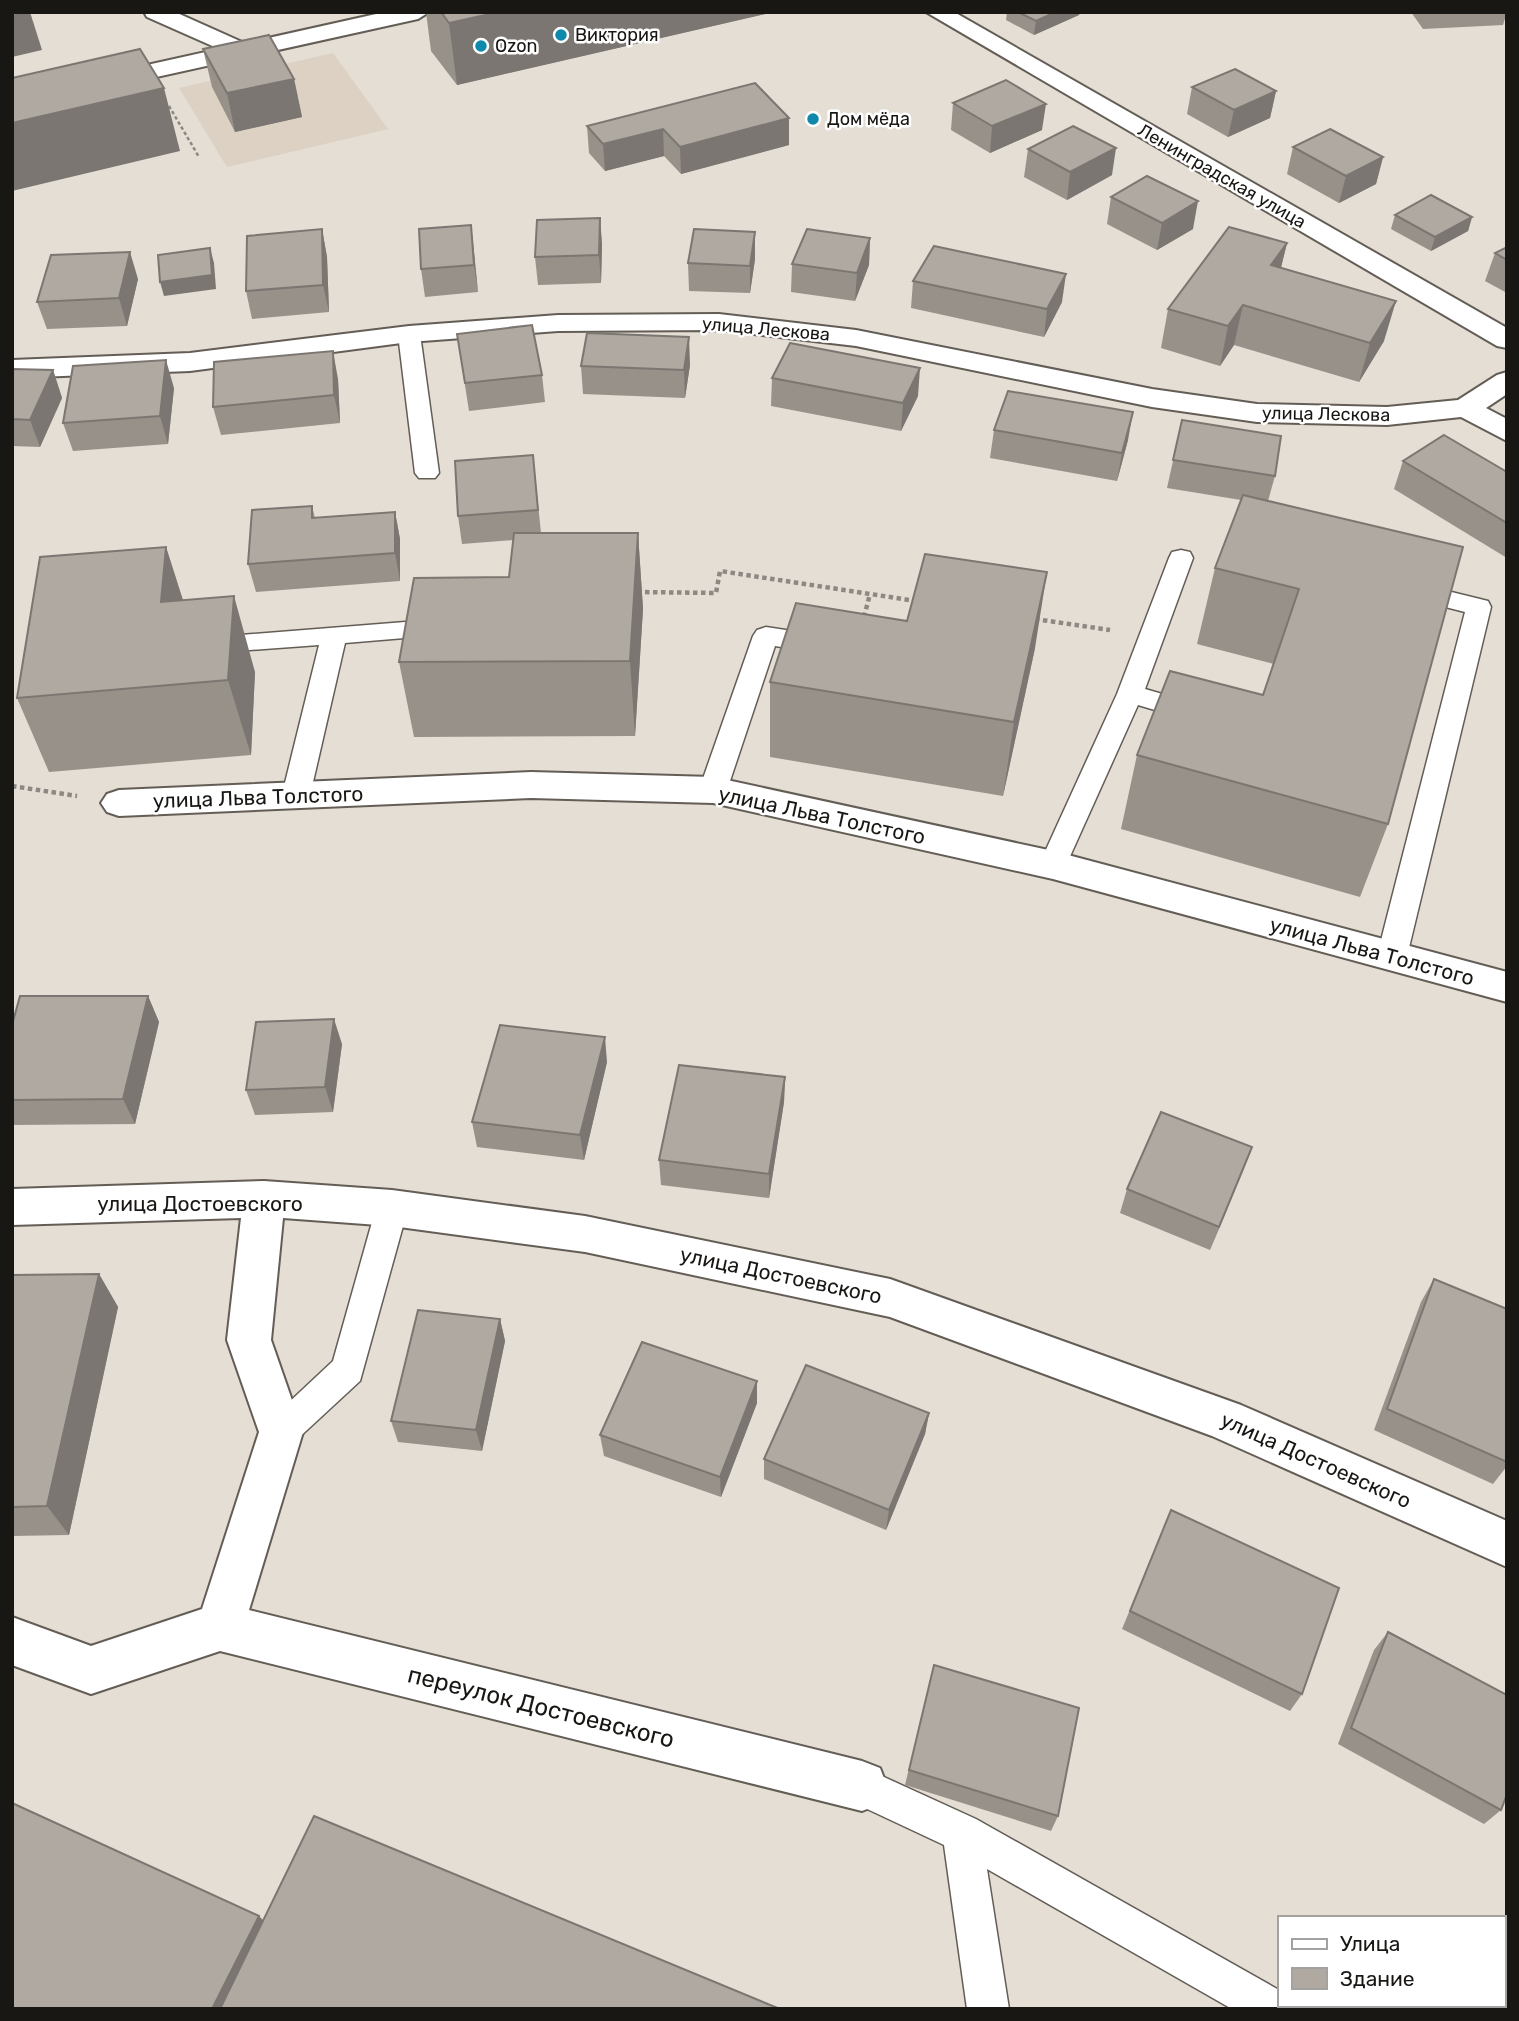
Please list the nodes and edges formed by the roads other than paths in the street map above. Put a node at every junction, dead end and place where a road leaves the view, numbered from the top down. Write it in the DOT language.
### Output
graph roads {
  1 [pos="155,12"];
  2 [pos="418,12"];
  3 [pos="937,12"];
  4 [pos="243,51"];
  5 [pos="12,102"];
  6 [pos="409,334"];
  7 [pos="1507,340"];
  8 [pos="12,369"];
  9 [pos="1507,381"];
  10 [pos="1466,408"];
  11 [pos="1507,432"];
  12 [pos="428,473"];
  13 [pos="1181,558"];
  14 [pos="1386,584"];
  15 [pos="471,626"];
  16 [pos="334,635"];
  17 [pos="237,642"];
  18 [pos="855,649"];
  19 [pos="1130,694"];
  20 [pos="1216,719"];
  21 [pos="713,790"];
  22 [pos="296,795"];
  23 [pos="119,803"];
  24 [pos="1053,865"];
  25 [pos="1392,957"];
  26 [pos="1507,987"];
  27 [pos="264,1199"];
  28 [pos="12,1208"];
  29 [pos="392,1208"];
  30 [pos="281,1432"];
  31 [pos="1507,1544"];
  32 [pos="220,1627"];
  33 [pos="12,1641"];
  34 [pos="862,1786"];
  35 [pos="962,1833"];
  36 [pos="988,2009"];
  37 [pos="1273,2009"];
  1 -- 4 [label="street"];
  2 -- 4 [label="street"];
  3 -- 7 [label="street, Ленинградская улица"];
  4 -- 5 [label="street"];
  6 -- 8 [label="street, улица Лескова"];
  6 -- 10 [label="street, улица Лескова"];
  6 -- 12 [label="lane"];
  9 -- 10 [label="street, улица Лескова"];
  10 -- 11 [label="street"];
  13 -- 19 [label="lane"];
  14 -- 25 [label="lane"];
  15 -- 16 [label="lane"];
  16 -- 17 [label="lane"];
  16 -- 22 [label="lane"];
  18 -- 21 [label="lane"];
  19 -- 20 [label="lane"];
  19 -- 24 [label="lane"];
  21 -- 22 [label="street, улица Льва Толстого"];
  21 -- 24 [label="street, улица Льва Толстого"];
  22 -- 23 [label="street, улица Льва Толстого"];
  24 -- 25 [label="street, улица Льва Толстого"];
  25 -- 26 [label="street, улица Льва Толстого"];
  27 -- 28 [label="street, улица Достоевского"];
  27 -- 29 [label="street, улица Достоевского"];
  27 -- 30 [label="street"];
  29 -- 30 [label="lane"];
  29 -- 31 [label="street, улица Достоевского"];
  30 -- 32 [label="street"];
  32 -- 33 [label="street"];
  32 -- 34 [label="street, переулок Достоевского"];
  34 -- 35 [label="lane"];
  35 -- 36 [label="lane"];
  35 -- 37 [label="lane"];
}
